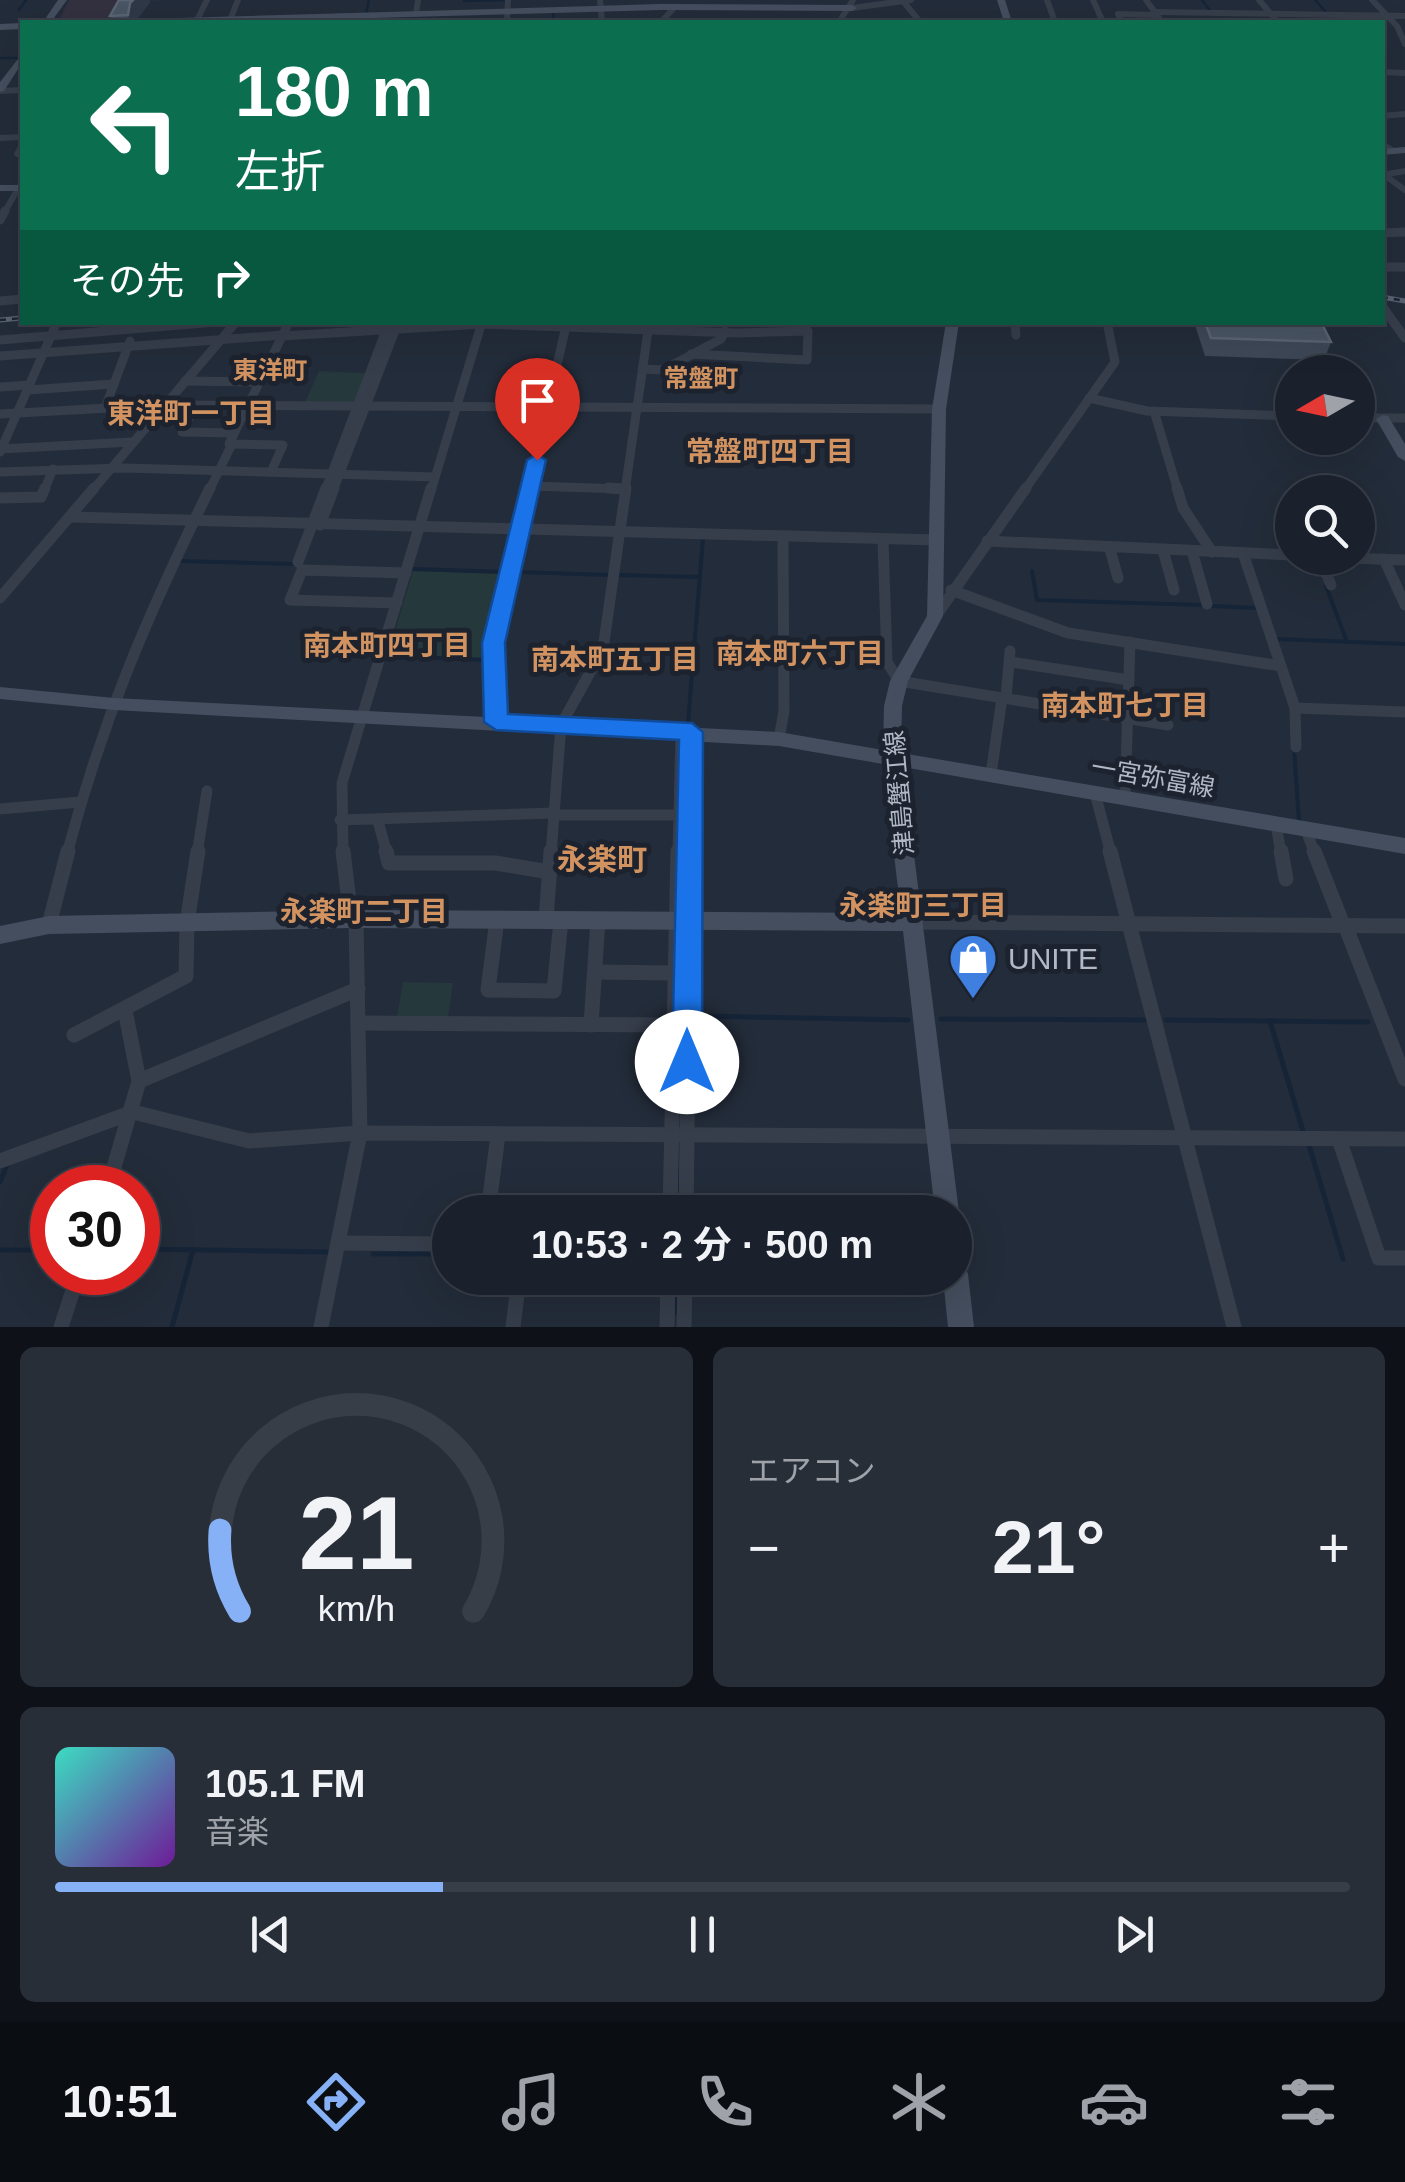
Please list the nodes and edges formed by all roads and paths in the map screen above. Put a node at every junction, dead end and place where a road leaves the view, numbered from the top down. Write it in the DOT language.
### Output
graph roads {
  1 [pos="238,0"];
  2 [pos="321,0"];
  3 [pos="418,0"];
  4 [pos="1146,0"];
  5 [pos="1259,0"];
  6 [pos="907,1"];
  7 [pos="1375,2"];
  8 [pos="687,3"];
  9 [pos="600,4"];
  10 [pos="778,4"];
  11 [pos="852,4"];
  12 [pos="675,6"];
  13 [pos="508,11"];
  14 [pos="1270,13"];
  15 [pos="1156,14"];
  16 [pos="1388,16"];
  17 [pos="1405,16"];
  18 [pos="413,17"];
  19 [pos="230,20"];
  20 [pos="314,20"];
  21 [pos="663,20"];
  22 [pos="1121,20"];
  23 [pos="1160,20"];
  24 [pos="1276,20"];
  25 [pos="1404,42"];
  26 [pos="20,60"];
  27 [pos="1402,73"];
  28 [pos="1405,82"];
  29 [pos="0,90"];
  30 [pos="1405,114"];
  31 [pos="1386,115"];
  32 [pos="20,188"];
  33 [pos="0,220"];
  34 [pos="1385,310"];
  35 [pos="56,325"];
  36 [pos="234,325"];
  37 [pos="288,325"];
  38 [pos="438,325"];
  39 [pos="481,325"];
  40 [pos="538,325"];
  41 [pos="649,325"];
  42 [pos="952,325"];
  43 [pos="1015,325"];
  44 [pos="1109,325"];
  45 [pos="136,326"];
  46 [pos="566,326"];
  47 [pos="393,327"];
  48 [pos="725,331"];
  49 [pos="764,333"];
  50 [pos="1016,334"];
  51 [pos="51,336"];
  52 [pos="282,336"];
  53 [pos="1405,338"];
  54 [pos="222,339"];
  55 [pos="0,340"];
  56 [pos="128,346"];
  57 [pos="44,352"];
  58 [pos="691,354"];
  59 [pos="0,356"];
  60 [pos="764,359"];
  61 [pos="642,370"];
  62 [pos="185,381"];
  63 [pos="259,382"];
  64 [pos="114,384"];
  65 [pos="0,387"];
  66 [pos="29,388"];
  67 [pos="1090,398"];
  68 [pos="164,405"];
  69 [pos="195,405"];
  70 [pos="248,405"];
  71 [pos="361,406"];
  72 [pos="457,406"];
  73 [pos="548,407"];
  74 [pos="637,407"];
  75 [pos="105,408"];
  76 [pos="938,408"];
  77 [pos="1154,411"];
  78 [pos="18,413"];
  79 [pos="0,414"];
  80 [pos="1275,415"];
  81 [pos="1405,418"];
  82 [pos="1375,419"];
  83 [pos="1383,419"];
  84 [pos="233,438"];
  85 [pos="132,442"];
  86 [pos="0,450"];
  87 [pos="1405,456"];
  88 [pos="110,468"];
  89 [pos="53,470"];
  90 [pos="218,470"];
  91 [pos="0,472"];
  92 [pos="271,472"];
  93 [pos="335,474"];
  94 [pos="436,477"];
  95 [pos="531,486"];
  96 [pos="625,489"];
  97 [pos="0,498"];
  98 [pos="71,516"];
  99 [pos="193,521"];
  100 [pos="316,524"];
  101 [pos="420,527"];
  102 [pos="522,530"];
  103 [pos="619,533"];
  104 [pos="783,538"];
  105 [pos="883,540"];
  106 [pos="936,540"];
  107 [pos="987,542"];
  108 [pos="1110,548"];
  109 [pos="1163,550"];
  110 [pos="1192,551"];
  111 [pos="1212,552"];
  112 [pos="1243,554"];
  113 [pos="1275,555"];
  114 [pos="1375,559"];
  115 [pos="1384,559"];
  116 [pos="1405,560"];
  117 [pos="298,562"];
  118 [pos="406,574"];
  119 [pos="1328,575"];
  120 [pos="1118,578"];
  121 [pos="1332,585"];
  122 [pos="951,590"];
  123 [pos="1174,590"];
  124 [pos="0,598"];
  125 [pos="397,603"];
  126 [pos="1207,604"];
  127 [pos="1405,605"];
  128 [pos="936,616"];
  129 [pos="1130,642"];
  130 [pos="1281,666"];
  131 [pos="899,680"];
  132 [pos="1129,680"];
  133 [pos="0,694"];
  134 [pos="1004,698"];
  135 [pos="114,704"];
  136 [pos="1295,708"];
  137 [pos="1405,712"];
  138 [pos="362,715"];
  139 [pos="1128,719"];
  140 [pos="496,722"];
  141 [pos="561,725"];
  142 [pos="1168,725"];
  143 [pos="686,731"];
  144 [pos="779,738"];
  145 [pos="1296,747"];
  146 [pos="892,758"];
  147 [pos="991,774"];
  148 [pos="208,791"];
  149 [pos="1096,793"];
  150 [pos="1125,798"];
  151 [pos="80,802"];
  152 [pos="0,809"];
  153 [pos="554,814"];
  154 [pos="678,815"];
  155 [pos="340,820"];
  156 [pos="378,820"];
  157 [pos="1276,824"];
  158 [pos="1306,830"];
  159 [pos="1405,846"];
  160 [pos="550,872"];
  161 [pos="1286,878"];
  162 [pos="354,919"];
  163 [pos="497,920"];
  164 [pos="554,920"];
  165 [pos="598,920"];
  166 [pos="681,920"];
  167 [pos="912,922"];
  168 [pos="187,923"];
  169 [pos="49,925"];
  170 [pos="1130,925"];
  171 [pos="1344,925"];
  172 [pos="1405,926"];
  173 [pos="0,935"];
  174 [pos="595,972"];
  175 [pos="674,972"];
  176 [pos="358,989"];
  177 [pos="125,1010"];
  178 [pos="358,1023"];
  179 [pos="591,1025"];
  180 [pos="673,1025"];
  181 [pos="74,1035"];
  182 [pos="1405,1079"];
  183 [pos="140,1081"];
  184 [pos="133,1112"];
  185 [pos="360,1132"];
  186 [pos="679,1134"];
  187 [pos="498,1135"];
  188 [pos="938,1136"];
  189 [pos="1185,1138"];
  190 [pos="1339,1139"];
  191 [pos="1405,1140"];
  192 [pos="0,1160"];
  193 [pos="116,1165"];
  194 [pos="490,1195"];
  195 [pos="672,1195"];
  196 [pos="684,1195"];
  197 [pos="946,1195"];
  198 [pos="338,1242"];
  199 [pos="432,1244"];
  200 [pos="1405,1258"];
  201 [pos="71,1295"];
  202 [pos="517,1295"];
  203 [pos="668,1295"];
  204 [pos="684,1295"];
  205 [pos="958,1295"];
  206 [pos="61,1327"];
  207 [pos="320,1327"];
  208 [pos="513,1327"];
  209 [pos="667,1327"];
  210 [pos="684,1327"];
  211 [pos="962,1327"];
  212 [pos="1234,1327"];
  1 -- 19 [label="street"];
  2 -- 20 [label="street"];
  3 -- 18 [label="street"];
  4 -- 15 [label="street"];
  5 -- 14 [label="street"];
  6 -- 11 [label="street"];
  7 -- 16 [label="street"];
  8 -- 10 [label="street"];
  8 -- 12 [label="street"];
  9 -- 12 [label="street"];
  9 -- 13 [label="street"];
  10 -- 11 [label="street"];
  12 -- 21 [label="street"];
  13 -- 18 [label="street"];
  14 -- 15 [label="street"];
  14 -- 16 [label="street"];
  14 -- 24 [label="street"];
  15 -- 22 [label="street"];
  15 -- 23 [label="street"];
  16 -- 17 [label="street"];
  16 -- 25 [label="street"];
  18 -- 20 [label="street"];
  26 -- 29 [label="street"];
  27 -- 28 [label="street"];
  30 -- 31 [label="street"];
  32 -- 33 [label="street"];
  34 -- 53 [label="street"];
  35 -- 51 [label="street"];
  36 -- 54 [label="street"];
  37 -- 52 [label="street"];
  38 -- 47 [label="street"];
  39 -- 72 [label="street"];
  40 -- 46 [label="street"];
  41 -- 46 [label="street"];
  41 -- 48 [label="street"];
  41 -- 61 [label="street"];
  42 -- 76 [label="street"];
  43 -- 50 [label="street"];
  44 -- 67 [label="street"];
  45 -- 51 [label="street"];
  45 -- 56 [label="street"];
  46 -- 73 [label="street"];
  47 -- 52 [label="street"];
  47 -- 71 [label="street"];
  48 -- 49 [label="street"];
  48 -- 58 [label="street"];
  49 -- 60 [label="street"];
  49 -- 60 [label="street"];
  51 -- 55 [label="street"];
  51 -- 57 [label="street"];
  52 -- 54 [label="street"];
  52 -- 63 [label="street"];
  54 -- 56 [label="street"];
  54 -- 62 [label="street"];
  56 -- 57 [label="street"];
  56 -- 64 [label="street"];
  57 -- 59 [label="street"];
  57 -- 66 [label="street"];
  58 -- 60 [label="street"];
  58 -- 61 [label="street"];
  61 -- 74 [label="street"];
  62 -- 63 [label="street"];
  62 -- 68 [label="street"];
  63 -- 70 [label="street"];
  64 -- 66 [label="street"];
  64 -- 75 [label="street"];
  65 -- 66 [label="street"];
  66 -- 78 [label="street"];
  67 -- 77 [label="street"];
  67 -- 107 [label="street"];
  68 -- 69 [label="street"];
  68 -- 75 [label="street"];
  68 -- 85 [label="street"];
  69 -- 70 [label="street"];
  69 -- 84 [label="street"];
  70 -- 71 [label="street"];
  70 -- 84 [label="street"];
  71 -- 72 [label="street"];
  71 -- 93 [label="street"];
  72 -- 73 [label="street"];
  72 -- 94 [label="street"];
  73 -- 74 [label="street"];
  73 -- 95 [label="street"];
  74 -- 76 [label="street"];
  74 -- 96 [label="street"];
  75 -- 78 [label="street"];
  76 -- 106 [label="street"];
  77 -- 80 [label="street"];
  77 -- 111 [label="street"];
  78 -- 79 [label="street"];
  78 -- 86 [label="street"];
  81 -- 83 [label="street"];
  82 -- 83 [label="street"];
  83 -- 87 [label="street"];
  84 -- 90 [label="street"];
  84 -- 92 [label="street"];
  85 -- 86 [label="street"];
  85 -- 88 [label="street"];
  88 -- 89 [label="street"];
  88 -- 90 [label="street"];
  88 -- 98 [label="street"];
  89 -- 91 [label="street"];
  89 -- 97 [label="street"];
  90 -- 92 [label="street"];
  90 -- 99 [label="street"];
  92 -- 93 [label="street"];
  93 -- 94 [label="street"];
  93 -- 100 [label="street"];
  94 -- 101 [label="street"];
  95 -- 96 [label="street"];
  95 -- 102 [label="street"];
  96 -- 103 [label="street"];
  98 -- 99 [label="street"];
  98 -- 124 [label="street"];
  99 -- 100 [label="street"];
  99 -- 135 [label="street"];
  100 -- 101 [label="street"];
  100 -- 117 [label="street"];
  101 -- 102 [label="street"];
  101 -- 118 [label="street"];
  102 -- 103 [label="street"];
  102 -- 140 [label="street"];
  103 -- 104 [label="street"];
  103 -- 141 [label="street"];
  104 -- 105 [label="street"];
  104 -- 144 [label="street"];
  105 -- 106 [label="street"];
  105 -- 131 [label="street"];
  106 -- 128 [label="street"];
  107 -- 108 [label="street"];
  107 -- 122 [label="street"];
  108 -- 109 [label="street"];
  108 -- 120 [label="street"];
  109 -- 110 [label="street"];
  109 -- 123 [label="street"];
  110 -- 111 [label="street"];
  110 -- 126 [label="street"];
  111 -- 112 [label="street"];
  112 -- 113 [label="street"];
  112 -- 130 [label="street"];
  114 -- 115 [label="street"];
  115 -- 116 [label="street"];
  115 -- 127 [label="street"];
  118 -- 125 [label="street"];
  118 -- 125 [label="street"];
  119 -- 121 [label="street"];
  122 -- 128 [label="street"];
  122 -- 129 [label="street"];
  125 -- 138 [label="street"];
  128 -- 131 [label="street, 津島蟹江線"];
  129 -- 130 [label="street"];
  129 -- 132 [label="street"];
  130 -- 136 [label="street"];
  131 -- 134 [label="street"];
  131 -- 146 [label="street, 津島蟹江線"];
  132 -- 134 [label="street"];
  132 -- 139 [label="street"];
  133 -- 135 [label="street, 一宮弥富線"];
  134 -- 139 [label="street"];
  134 -- 147 [label="street"];
  135 -- 138 [label="street, 一宮弥富線"];
  135 -- 151 [label="street"];
  136 -- 137 [label="street"];
  136 -- 145 [label="street"];
  138 -- 140 [label="street, 一宮弥富線"];
  138 -- 155 [label="street"];
  139 -- 142 [label="street"];
  139 -- 150 [label="street"];
  140 -- 141 [label="street, 一宮弥富線"];
  141 -- 143 [label="street, 一宮弥富線"];
  141 -- 153 [label="street"];
  143 -- 144 [label="street, 一宮弥富線"];
  143 -- 154 [label="street"];
  143 -- 166 [label="street"];
  144 -- 146 [label="street, 一宮弥富線"];
  146 -- 147 [label="street, 一宮弥富線"];
  146 -- 167 [label="street, 津島蟹江線"];
  147 -- 149 [label="street, 一宮弥富線"];
  148 -- 168 [label="street"];
  149 -- 150 [label="street, 一宮弥富線"];
  149 -- 170 [label="street"];
  150 -- 157 [label="street, 一宮弥富線"];
  151 -- 152 [label="street"];
  151 -- 169 [label="street"];
  153 -- 154 [label="street"];
  153 -- 156 [label="street"];
  153 -- 160 [label="street"];
  154 -- 166 [label="street"];
  155 -- 156 [label="street"];
  155 -- 162 [label="street"];
  156 -- 160 [label="street"];
  157 -- 158 [label="street, 一宮弥富線"];
  157 -- 161 [label="street"];
  158 -- 159 [label="street, 一宮弥富線"];
  158 -- 171 [label="street"];
  160 -- 164 [label="street"];
  162 -- 163 [label="street"];
  162 -- 168 [label="street"];
  162 -- 176 [label="street"];
  163 -- 164 [label="street"];
  163 -- 164 [label="street"];
  164 -- 165 [label="street"];
  165 -- 166 [label="street"];
  165 -- 174 [label="street"];
  166 -- 167 [label="street"];
  166 -- 175 [label="street"];
  166 -- 186 [label="street"];
  167 -- 170 [label="street"];
  167 -- 188 [label="street, 津島蟹江線"];
  168 -- 169 [label="street"];
  168 -- 177 [label="street"];
  169 -- 173 [label="street"];
  170 -- 171 [label="street"];
  170 -- 189 [label="street"];
  171 -- 172 [label="street"];
  171 -- 182 [label="street"];
  174 -- 175 [label="street"];
  174 -- 179 [label="street"];
  175 -- 180 [label="street"];
  176 -- 178 [label="street"];
  176 -- 183 [label="street"];
  177 -- 181 [label="street"];
  177 -- 183 [label="street"];
  178 -- 179 [label="street"];
  178 -- 185 [label="street"];
  179 -- 180 [label="street"];
  180 -- 186 [label="street"];
  183 -- 184 [label="street"];
  184 -- 185 [label="street"];
  184 -- 192 [label="street"];
  184 -- 193 [label="street"];
  185 -- 187 [label="street"];
  185 -- 198 [label="street"];
  186 -- 187 [label="street"];
  186 -- 188 [label="street"];
  186 -- 195 [label="street"];
  186 -- 196 [label="street"];
  187 -- 194 [label="street"];
  188 -- 189 [label="street"];
  188 -- 197 [label="street, 津島蟹江線"];
  189 -- 190 [label="street"];
  189 -- 212 [label="street"];
  190 -- 191 [label="street"];
  190 -- 200 [label="street"];
  198 -- 199 [label="street"];
  198 -- 207 [label="street"];
  201 -- 206 [label="street"];
  202 -- 208 [label="street"];
  203 -- 209 [label="street"];
  204 -- 210 [label="street"];
  205 -- 211 [label="street"];
}
